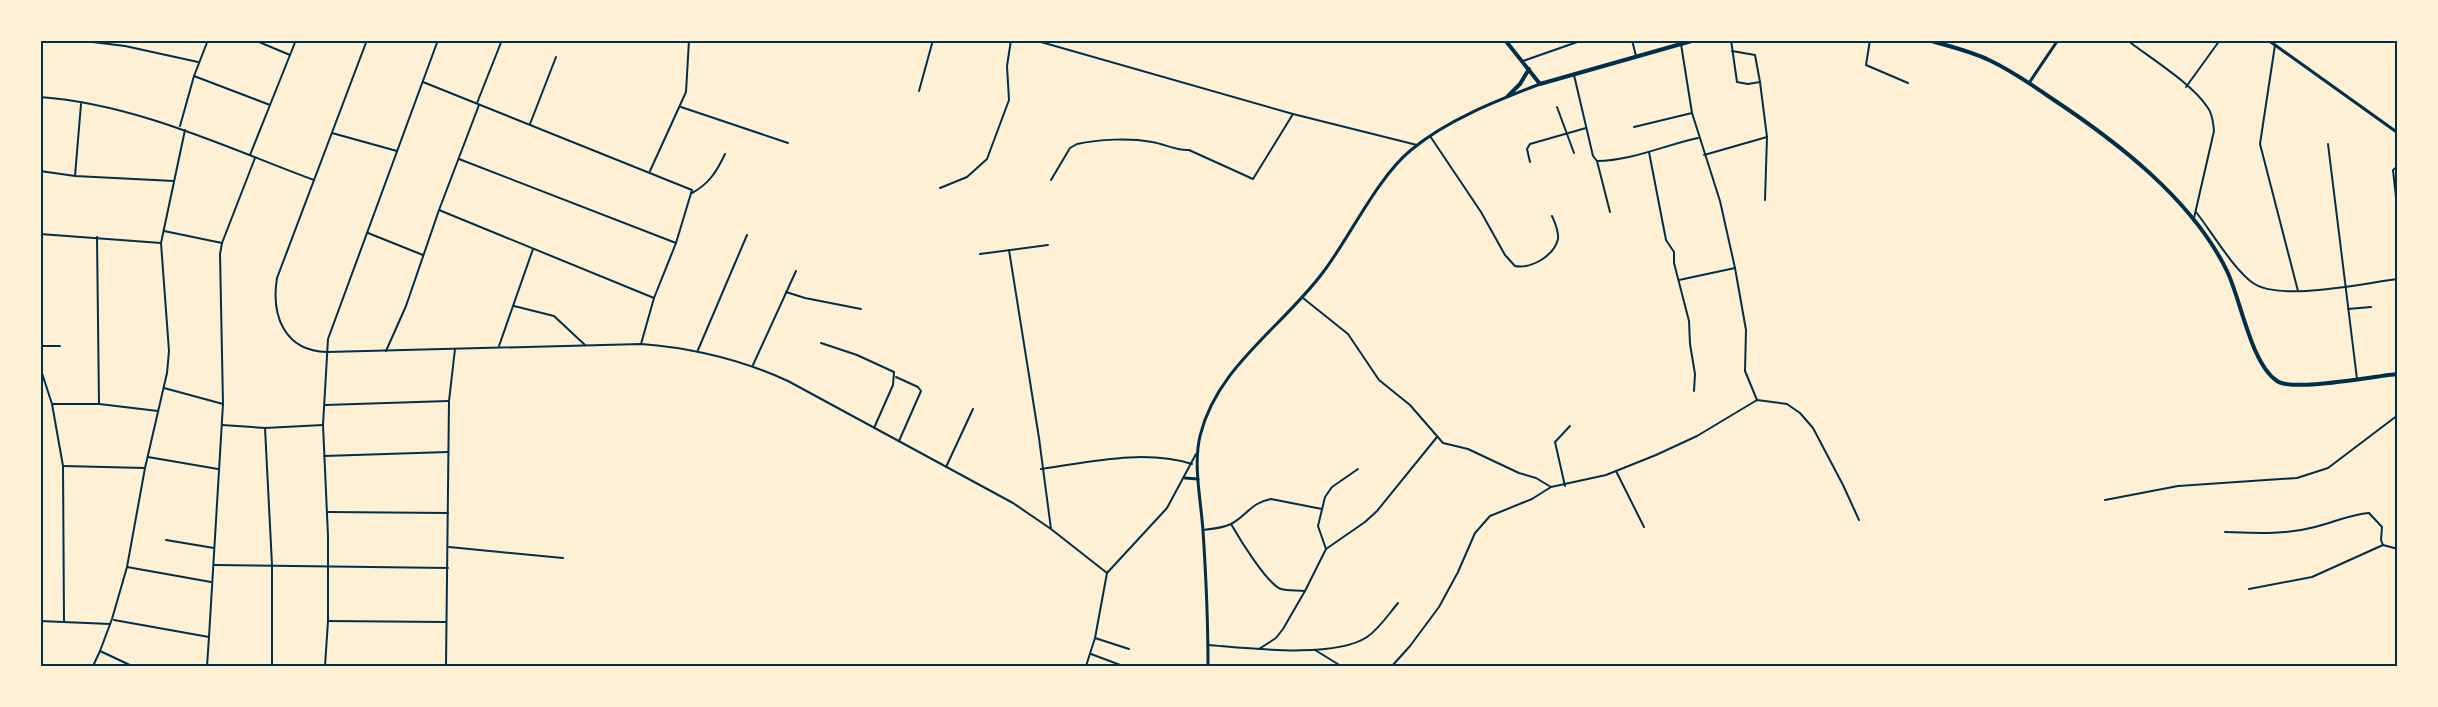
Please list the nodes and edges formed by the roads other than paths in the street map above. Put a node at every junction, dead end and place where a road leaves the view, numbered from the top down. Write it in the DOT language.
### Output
graph roads {
  1 [pos="76,40"];
  2 [pos="208,40"];
  3 [pos="254,40"];
  4 [pos="296,40"];
  5 [pos="367,40"];
  6 [pos="438,40"];
  7 [pos="502,40"];
  8 [pos="689,40"];
  9 [pos="933,40"];
  10 [pos="1011,40"];
  11 [pos="1034,40"];
  12 [pos="1583,40"];
  13 [pos="1632,40"];
  14 [pos="1695,40"];
  15 [pos="1731,40"];
  16 [pos="1870,40"];
  17 [pos="1928,40"];
  18 [pos="2058,40"];
  19 [pos="2127,40"];
  20 [pos="2220,40"];
  21 [pos="2268,40"];
  22 [pos="1507,41"];
  23 [pos="1679,43"];
  24 [pos="2275,45"];
  25 [pos="1732,51"];
  26 [pos="290,55"];
  27 [pos="1636,56"];
  28 [pos="556,57"];
  29 [pos="198,62"];
  30 [pos="1522,62"];
  31 [pos="1529,69"];
  32 [pos="1574,75"];
  33 [pos="194,76"];
  34 [pos="423,82"];
  35 [pos="1760,82"];
  36 [pos="1908,83"];
  37 [pos="2029,83"];
  38 [pos="1540,84"];
  39 [pos="2186,87"];
  40 [pos="919,91"];
  41 [pos="1508,96"];
  42 [pos="40,97"];
  43 [pos="81,102"];
  44 [pos="478,104"];
  45 [pos="270,105"];
  46 [pos="681,107"];
  47 [pos="1557,107"];
  48 [pos="1692,113"];
  49 [pos="1293,114"];
  50 [pos="530,124"];
  51 [pos="1634,127"];
  52 [pos="180,128"];
  53 [pos="1586,128"];
  54 [pos="185,130"];
  55 [pos="332,132"];
  56 [pos="2397,133"];
  57 [pos="1566,134"];
  58 [pos="1430,136"];
  59 [pos="1767,136"];
  60 [pos="1698,138"];
  61 [pos="788,143"];
  62 [pos="2328,144"];
  63 [pos="1417,145"];
  64 [pos="397,151"];
  65 [pos="1649,152"];
  66 [pos="1574,153"];
  67 [pos="725,154"];
  68 [pos="1704,155"];
  69 [pos="250,156"];
  70 [pos="255,158"];
  71 [pos="459,159"];
  72 [pos="1597,161"];
  73 [pos="1530,162"];
  74 [pos="2397,166"];
  75 [pos="40,171"];
  76 [pos="650,172"];
  77 [pos="75,176"];
  78 [pos="314,180"];
  79 [pos="1051,180"];
  80 [pos="174,181"];
  81 [pos="940,188"];
  82 [pos="692,193"];
  83 [pos="1765,200"];
  84 [pos="439,210"];
  85 [pos="1610,212"];
  86 [pos="2196,212"];
  87 [pos="1552,216"];
  88 [pos="2397,216"];
  89 [pos="2194,218"];
  90 [pos="164,231"];
  91 [pos="368,233"];
  92 [pos="40,234"];
  93 [pos="747,235"];
  94 [pos="97,237"];
  95 [pos="161,243"];
  96 [pos="222,243"];
  97 [pos="676,243"];
  98 [pos="1048,245"];
  99 [pos="533,249"];
  100 [pos="1009,250"];
  101 [pos="980,254"];
  102 [pos="423,255"];
  103 [pos="1735,268"];
  104 [pos="796,271"];
  105 [pos="2397,279"];
  106 [pos="1679,280"];
  107 [pos="2345,285"];
  108 [pos="2298,291"];
  109 [pos="786,292"];
  110 [pos="654,298"];
  111 [pos="1303,298"];
  112 [pos="514,306"];
  113 [pos="2371,307"];
  114 [pos="861,309"];
  115 [pos="2348,309"];
  116 [pos="820,343"];
  117 [pos="641,344"];
  118 [pos="585,345"];
  119 [pos="40,346"];
  120 [pos="60,346"];
  121 [pos="499,347"];
  122 [pos="455,349"];
  123 [pos="698,350"];
  124 [pos="327,352"];
  125 [pos="386,352"];
  126 [pos="753,365"];
  127 [pos="40,368"];
  128 [pos="2397,374"];
  129 [pos="895,377"];
  130 [pos="2357,379"];
  131 [pos="164,388"];
  132 [pos="1694,391"];
  133 [pos="1757,400"];
  134 [pos="449,401"];
  135 [pos="99,404"];
  136 [pos="223,404"];
  137 [pos="52,405"];
  138 [pos="325,405"];
  139 [pos="973,409"];
  140 [pos="158,411"];
  141 [pos="2397,415"];
  142 [pos="222,425"];
  143 [pos="323,425"];
  144 [pos="1570,426"];
  145 [pos="265,428"];
  146 [pos="874,428"];
  147 [pos="1437,437"];
  148 [pos="899,441"];
  149 [pos="447,452"];
  150 [pos="1196,454"];
  151 [pos="324,456"];
  152 [pos="148,457"];
  153 [pos="1192,464"];
  154 [pos="63,466"];
  155 [pos="946,467"];
  156 [pos="146,468"];
  157 [pos="218,468"];
  158 [pos="1041,468"];
  159 [pos="1358,468"];
  160 [pos="1616,471"];
  161 [pos="1185,478"];
  162 [pos="1198,479"];
  163 [pos="1565,486"];
  164 [pos="1551,487"];
  165 [pos="2104,500"];
  166 [pos="1322,509"];
  167 [pos="328,512"];
  168 [pos="448,513"];
  169 [pos="1859,520"];
  170 [pos="1231,524"];
  171 [pos="1644,527"];
  172 [pos="1051,529"];
  173 [pos="1203,530"];
  174 [pos="2225,532"];
  175 [pos="166,540"];
  176 [pos="2383,545"];
  177 [pos="449,547"];
  178 [pos="215,548"];
  179 [pos="1326,549"];
  180 [pos="2397,549"];
  181 [pos="562,558"];
  182 [pos="214,565"];
  183 [pos="272,565"];
  184 [pos="328,565"];
  185 [pos="127,567"];
  186 [pos="448,568"];
  187 [pos="1107,573"];
  188 [pos="211,582"];
  189 [pos="2249,589"];
  190 [pos="1305,591"];
  191 [pos="1398,603"];
  192 [pos="112,619"];
  193 [pos="40,621"];
  194 [pos="64,621"];
  195 [pos="328,621"];
  196 [pos="446,622"];
  197 [pos="110,624"];
  198 [pos="208,637"];
  199 [pos="1095,638"];
  200 [pos="1208,645"];
  201 [pos="1129,649"];
  202 [pos="1259,649"];
  203 [pos="1315,650"];
  204 [pos="100,651"];
  205 [pos="1091,654"];
  206 [pos="1395,663"];
  207 [pos="93,666"];
  208 [pos="132,666"];
  209 [pos="207,666"];
  210 [pos="272,666"];
  211 [pos="325,666"];
  212 [pos="446,666"];
  213 [pos="1086,666"];
  214 [pos="1123,666"];
  215 [pos="1208,666"];
  216 [pos="1341,666"];
  217 [pos="1392,666"];
  218 [pos="1399,666"];
  1 -- 29 [label="street"];
  2 -- 29 [label="street"];
  3 -- 26 [label="street"];
  4 -- 26 [label="street"];
  5 -- 55 [label="street"];
  6 -- 34 [label="street"];
  7 -- 44 [label="street"];
  8 -- 46 [label="street"];
  9 -- 40 [label="street"];
  10 -- 81 [label="street"];
  11 -- 49 [label="street"];
  12 -- 30 [label="street"];
  13 -- 27 [label="street"];
  14 -- 23 [label="main road"];
  15 -- 25 [label="street"];
  16 -- 36 [label="street"];
  17 -- 37 [label="main road"];
  18 -- 37 [label="street"];
  19 -- 39 [label="street"];
  20 -- 39 [label="street"];
  21 -- 24 [label="street"];
  22 -- 30 [label="main road"];
  23 -- 27 [label="main road"];
  23 -- 48 [label="street"];
  24 -- 56 [label="street"];
  24 -- 108 [label="street"];
  25 -- 35 [label="street"];
  25 -- 35 [label="street"];
  26 -- 45 [label="street"];
  27 -- 32 [label="main road"];
  28 -- 50 [label="street"];
  29 -- 33 [label="street"];
  30 -- 31 [label="main road"];
  31 -- 38 [label="main road"];
  31 -- 41 [label="main road"];
  32 -- 38 [label="main road"];
  32 -- 53 [label="street"];
  33 -- 45 [label="street"];
  33 -- 52 [label="street"];
  34 -- 44 [label="street"];
  34 -- 64 [label="street"];
  35 -- 59 [label="street"];
  37 -- 89 [label="main road"];
  38 -- 41 [label="street"];
  39 -- 86 [label="street"];
  41 -- 58 [label="street"];
  42 -- 43 [label="street"];
  43 -- 52 [label="street"];
  43 -- 77 [label="street"];
  44 -- 50 [label="street"];
  44 -- 71 [label="street"];
  45 -- 69 [label="street"];
  46 -- 61 [label="street"];
  46 -- 76 [label="street"];
  47 -- 57 [label="street"];
  48 -- 51 [label="street"];
  48 -- 60 [label="street"];
  49 -- 63 [label="street"];
  49 -- 79 [label="street"];
  50 -- 76 [label="street"];
  52 -- 54 [label="street"];
  53 -- 57 [label="street"];
  53 -- 72 [label="street"];
  54 -- 69 [label="street"];
  54 -- 80 [label="street"];
  55 -- 64 [label="street"];
  55 -- 78 [label="street"];
  57 -- 66 [label="street"];
  57 -- 73 [label="street"];
  58 -- 63 [label="street"];
  58 -- 87 [label="street"];
  59 -- 68 [label="street"];
  59 -- 83 [label="street"];
  60 -- 65 [label="street"];
  60 -- 68 [label="street"];
  62 -- 107 [label="street"];
  63 -- 111 [label="street"];
  64 -- 91 [label="street"];
  65 -- 72 [label="street"];
  65 -- 106 [label="street"];
  67 -- 82 [label="street"];
  68 -- 103 [label="street"];
  69 -- 70 [label="street"];
  70 -- 78 [label="street"];
  70 -- 96 [label="street"];
  71 -- 84 [label="street"];
  71 -- 97 [label="street"];
  72 -- 85 [label="street"];
  74 -- 88 [label="street"];
  75 -- 77 [label="street"];
  76 -- 82 [label="street"];
  77 -- 80 [label="street"];
  78 -- 124 [label="street"];
  80 -- 90 [label="street"];
  82 -- 97 [label="street"];
  84 -- 99 [label="street"];
  84 -- 102 [label="street"];
  86 -- 89 [label="street"];
  86 -- 108 [label="street"];
  89 -- 130 [label="main road"];
  90 -- 95 [label="street"];
  90 -- 96 [label="street"];
  91 -- 102 [label="street"];
  91 -- 124 [label="street"];
  92 -- 94 [label="street"];
  93 -- 123 [label="street"];
  94 -- 95 [label="street"];
  94 -- 135 [label="street"];
  95 -- 131 [label="street"];
  96 -- 136 [label="street"];
  97 -- 110 [label="street"];
  98 -- 100 [label="street"];
  99 -- 110 [label="street"];
  99 -- 112 [label="street"];
  100 -- 101 [label="street"];
  100 -- 158 [label="street"];
  102 -- 125 [label="street"];
  103 -- 106 [label="street"];
  103 -- 133 [label="street"];
  104 -- 109 [label="street"];
  105 -- 107 [label="street"];
  106 -- 132 [label="street"];
  107 -- 108 [label="street"];
  107 -- 115 [label="street"];
  109 -- 114 [label="street"];
  109 -- 126 [label="street"];
  110 -- 117 [label="street"];
  111 -- 147 [label="street"];
  111 -- 150 [label="street"];
  112 -- 118 [label="street"];
  112 -- 121 [label="street"];
  113 -- 115 [label="street"];
  115 -- 130 [label="street"];
  116 -- 129 [label="street"];
  117 -- 118 [label="street"];
  117 -- 123 [label="street"];
  118 -- 121 [label="street"];
  119 -- 120 [label="street"];
  121 -- 122 [label="street"];
  122 -- 125 [label="street"];
  122 -- 134 [label="street"];
  123 -- 126 [label="street"];
  124 -- 125 [label="street"];
  124 -- 138 [label="street"];
  126 -- 146 [label="street"];
  127 -- 137 [label="street"];
  128 -- 130 [label="main road"];
  129 -- 146 [label="street"];
  129 -- 148 [label="street"];
  131 -- 136 [label="street"];
  131 -- 140 [label="street"];
  133 -- 160 [label="street"];
  133 -- 169 [label="street"];
  134 -- 138 [label="street"];
  134 -- 149 [label="street"];
  135 -- 137 [label="street"];
  135 -- 140 [label="street"];
  136 -- 142 [label="street"];
  137 -- 154 [label="street"];
  138 -- 143 [label="street"];
  139 -- 155 [label="street"];
  140 -- 152 [label="street"];
  141 -- 165 [label="street"];
  142 -- 145 [label="street"];
  142 -- 157 [label="street"];
  143 -- 145 [label="street"];
  143 -- 151 [label="street"];
  144 -- 163 [label="street"];
  145 -- 183 [label="street"];
  146 -- 148 [label="street"];
  147 -- 164 [label="street"];
  147 -- 179 [label="street"];
  148 -- 155 [label="street"];
  149 -- 151 [label="street"];
  149 -- 168 [label="street"];
  150 -- 153 [label="street"];
  150 -- 162 [label="street"];
  151 -- 167 [label="street"];
  152 -- 156 [label="street"];
  152 -- 157 [label="street"];
  153 -- 158 [label="street"];
  153 -- 161 [label="street"];
  154 -- 156 [label="street"];
  154 -- 194 [label="street"];
  155 -- 172 [label="street"];
  156 -- 185 [label="street"];
  157 -- 178 [label="street"];
  158 -- 172 [label="street"];
  159 -- 166 [label="street"];
  160 -- 163 [label="street"];
  160 -- 171 [label="street"];
  161 -- 162 [label="street"];
  161 -- 187 [label="street"];
  162 -- 173 [label="street"];
  163 -- 164 [label="street"];
  164 -- 206 [label="street"];
  166 -- 170 [label="street"];
  166 -- 179 [label="street"];
  167 -- 168 [label="street"];
  167 -- 184 [label="street"];
  168 -- 177 [label="street"];
  170 -- 173 [label="street"];
  170 -- 190 [label="street"];
  172 -- 187 [label="street"];
  173 -- 200 [label="street"];
  174 -- 176 [label="street"];
  175 -- 178 [label="street"];
  176 -- 180 [label="street"];
  176 -- 189 [label="street"];
  177 -- 181 [label="street"];
  177 -- 186 [label="street"];
  178 -- 182 [label="street"];
  179 -- 190 [label="street"];
  182 -- 183 [label="street"];
  182 -- 188 [label="street"];
  183 -- 184 [label="street"];
  183 -- 210 [label="street"];
  184 -- 186 [label="street"];
  184 -- 195 [label="street"];
  185 -- 188 [label="street"];
  185 -- 192 [label="street"];
  186 -- 196 [label="street"];
  187 -- 199 [label="street"];
  188 -- 198 [label="street"];
  190 -- 202 [label="street"];
  191 -- 203 [label="street"];
  192 -- 197 [label="street"];
  192 -- 198 [label="street"];
  193 -- 194 [label="street"];
  194 -- 197 [label="street"];
  195 -- 196 [label="street"];
  195 -- 211 [label="street"];
  196 -- 212 [label="street"];
  197 -- 204 [label="street"];
  198 -- 209 [label="street"];
  199 -- 201 [label="street"];
  199 -- 205 [label="street"];
  200 -- 202 [label="street"];
  200 -- 215 [label="street"];
  202 -- 203 [label="street"];
  203 -- 216 [label="street"];
  204 -- 207 [label="street"];
  204 -- 208 [label="street"];
  205 -- 213 [label="street"];
  205 -- 214 [label="street"];
  206 -- 217 [label="street"];
  206 -- 218 [label="street"];
}
